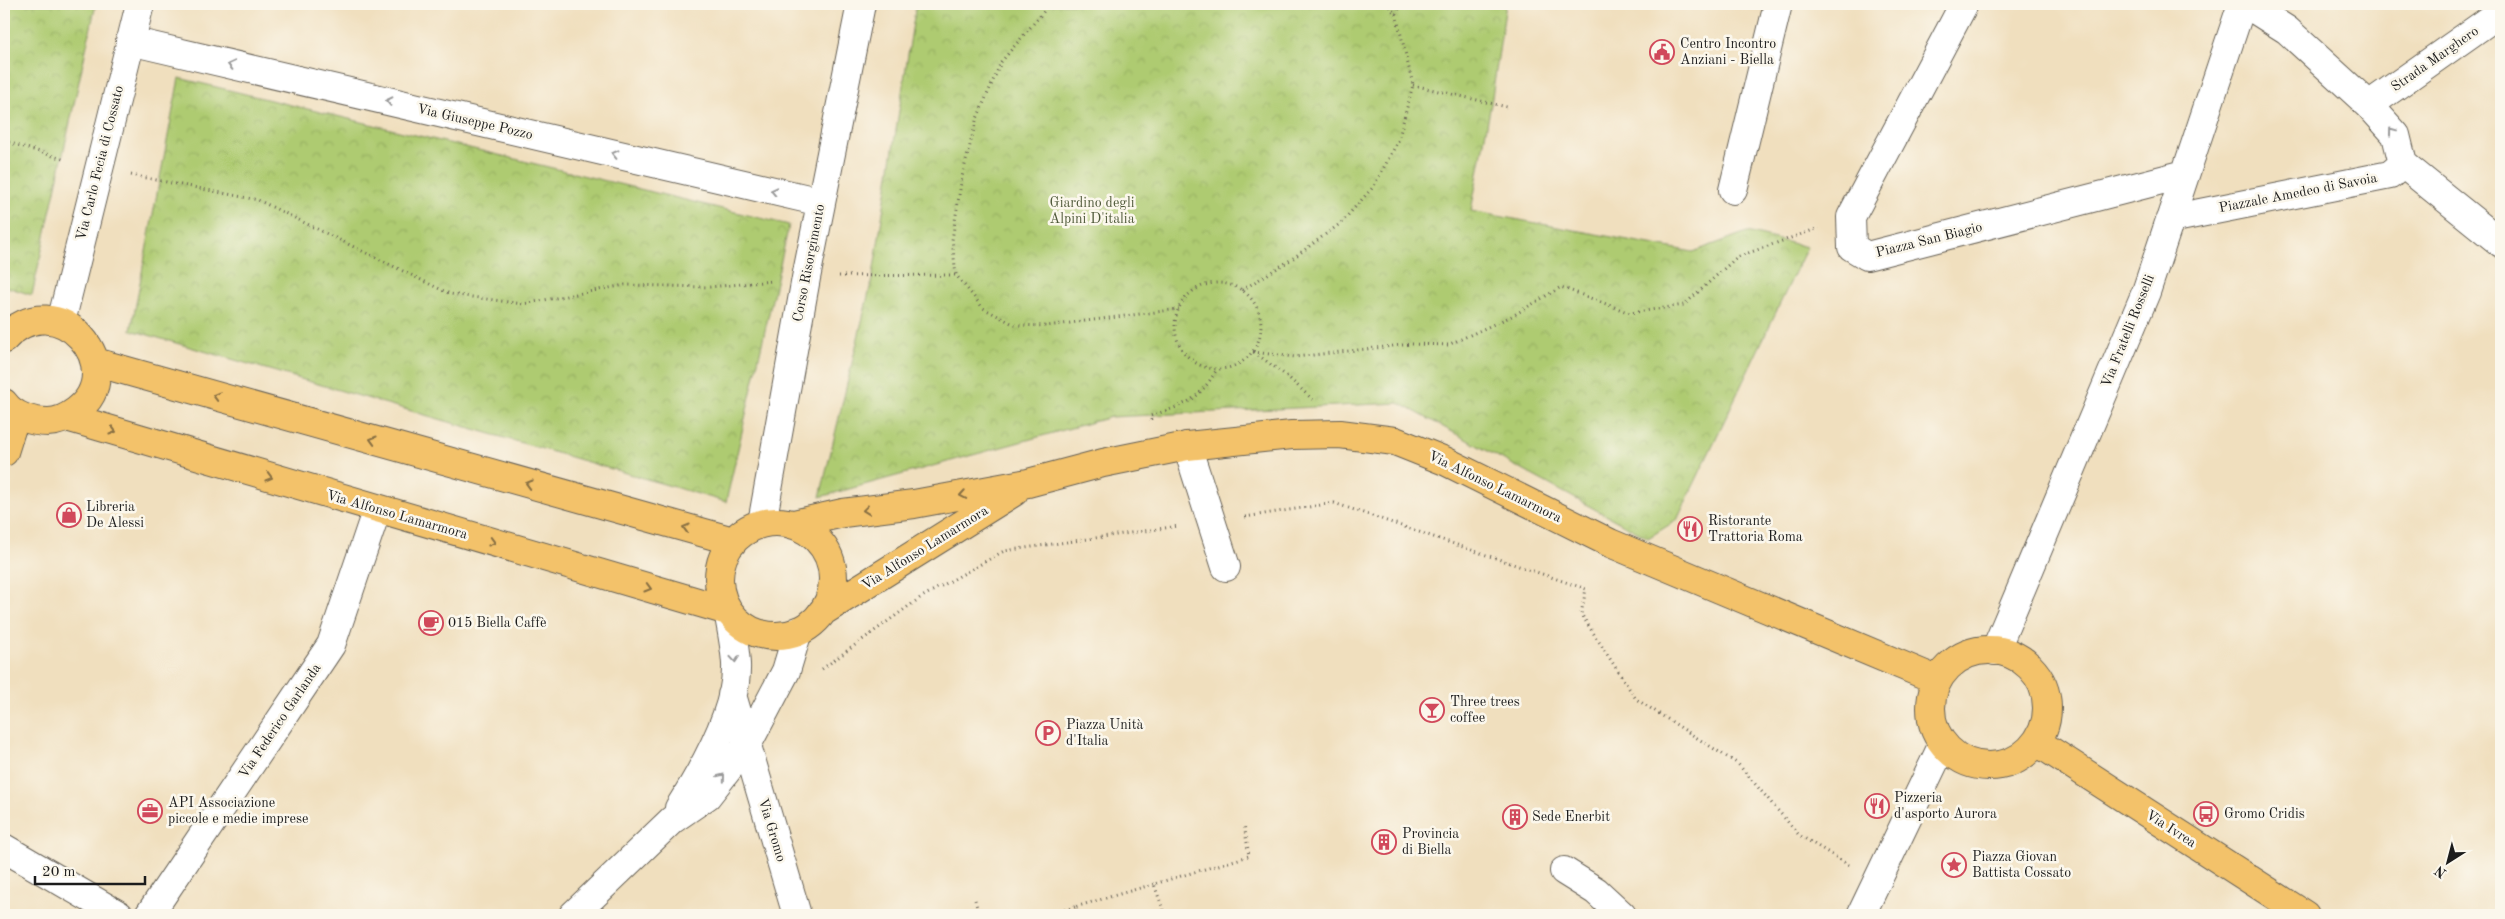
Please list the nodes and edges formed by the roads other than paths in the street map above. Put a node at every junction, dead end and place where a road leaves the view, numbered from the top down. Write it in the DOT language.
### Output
graph roads {
  1 [pos="140,4"];
  2 [pos="861,4"];
  3 [pos="1778,4"];
  4 [pos="1964,4"];
  5 [pos="2242,4"];
  6 [pos="2246,4"];
  7 [pos="2501,12"];
  8 [pos="130,41"];
  9 [pos="2369,105"];
  10 [pos="2403,164"];
  11 [pos="2185,174"];
  12 [pos="1733,190"];
  13 [pos="821,202"];
  14 [pos="2170,219"];
  15 [pos="2501,243"];
  16 [pos="61,322"];
  17 [pos="10,326"];
  18 [pos="95,362"];
  19 [pos="10,409"];
  20 [pos="66,417"];
  21 [pos="1187,446"];
  22 [pos="4,452"];
  23 [pos="1028,484"];
  24 [pos="377,509"];
  25 [pos="762,523"];
  26 [pos="794,524"];
  27 [pos="732,541"];
  28 [pos="1226,567"];
  29 [pos="728,610"];
  30 [pos="822,612"];
  31 [pos="798,631"];
  32 [pos="1995,651"];
  33 [pos="1937,680"];
  34 [pos="732,695"];
  35 [pos="2037,742"];
  36 [pos="1943,744"];
  37 [pos="747,746"];
  38 [pos="672,820"];
  39 [pos="4,848"];
  40 [pos="1564,871"];
  41 [pos="119,915"];
  42 [pos="149,915"];
  43 [pos="573,915"];
  44 [pos="797,915"];
  45 [pos="1622,915"];
  46 [pos="1861,915"];
  47 [pos="2305,915"];
  1 -- 8 [label="street, Via Carlo Fecia di Cossato"];
  2 -- 13 [label="street, Corso Risorgimento"];
  3 -- 12 [label="street"];
  4 -- 11 [label="street, Piazza San Biagio"];
  5 -- 11 [label="street, Via Fratelli Rosselli"];
  6 -- 9 [label="street"];
  7 -- 9 [label="street, Strada Marghero"];
  13 -- 8 [label="street, Via Giuseppe Pozzo, one-way"];
  8 -- 16 [label="street, Via Carlo Fecia di Cossato"];
  10 -- 9 [label="street, one-way"];
  10 -- 14 [label="street, Piazzale Amedeo di Savoia"];
  10 -- 15 [label="street"];
  11 -- 14 [label="street, Via Fratelli Rosselli"];
  13 -- 25 [label="street, Corso Risorgimento"];
  14 -- 32 [label="street, Via Fratelli Rosselli"];
  16 -- 17 [label="main road"];
  16 -- 18 [label="main road"];
  18 -- 20 [label="main road, Via Alfonso Lamarmora"];
  27 -- 18 [label="main road, one-way"];
  19 -- 20 [label="main road, Via Alfonso Lamarmora"];
  19 -- 22 [label="main road"];
  20 -- 24 [label="main road, Via Alfonso Lamarmora, one-way"];
  21 -- 23 [label="main road, Via Alfonso Lamarmora"];
  21 -- 28 [label="street"];
  21 -- 33 [label="main road, Via Alfonso Lamarmora"];
  23 -- 26 [label="main road, Via Alfonso Lamarmora, one-way"];
  23 -- 30 [label="main road, Via Alfonso Lamarmora"];
  24 -- 29 [label="main road, Via Alfonso Lamarmora, one-way"];
  24 -- 42 [label="street, Via Federico Garlanda"];
  25 -- 26 [label="main road, Via Alfonso Lamarmora"];
  25 -- 27 [label="main road, Via Alfonso Lamarmora"];
  26 -- 30 [label="main road, Via Alfonso Lamarmora"];
  27 -- 29 [label="main road, Via Alfonso Lamarmora"];
  29 -- 31 [label="main road, Via Alfonso Lamarmora"];
  29 -- 34 [label="street, one-way"];
  30 -- 31 [label="main road, Via Alfonso Lamarmora"];
  31 -- 37 [label="street"];
  32 -- 33 [label="main road"];
  32 -- 35 [label="main road"];
  33 -- 36 [label="main road"];
  34 -- 37 [label="street, Via Gromo"];
  34 -- 38 [label="street"];
  35 -- 36 [label="main road"];
  35 -- 47 [label="main road, Via Ivrea"];
  36 -- 46 [label="street"];
  38 -- 37 [label="street, one-way"];
  37 -- 44 [label="street, Via Gromo"];
  38 -- 43 [label="street"];
  39 -- 41 [label="street"];
  40 -- 45 [label="street"];
}
